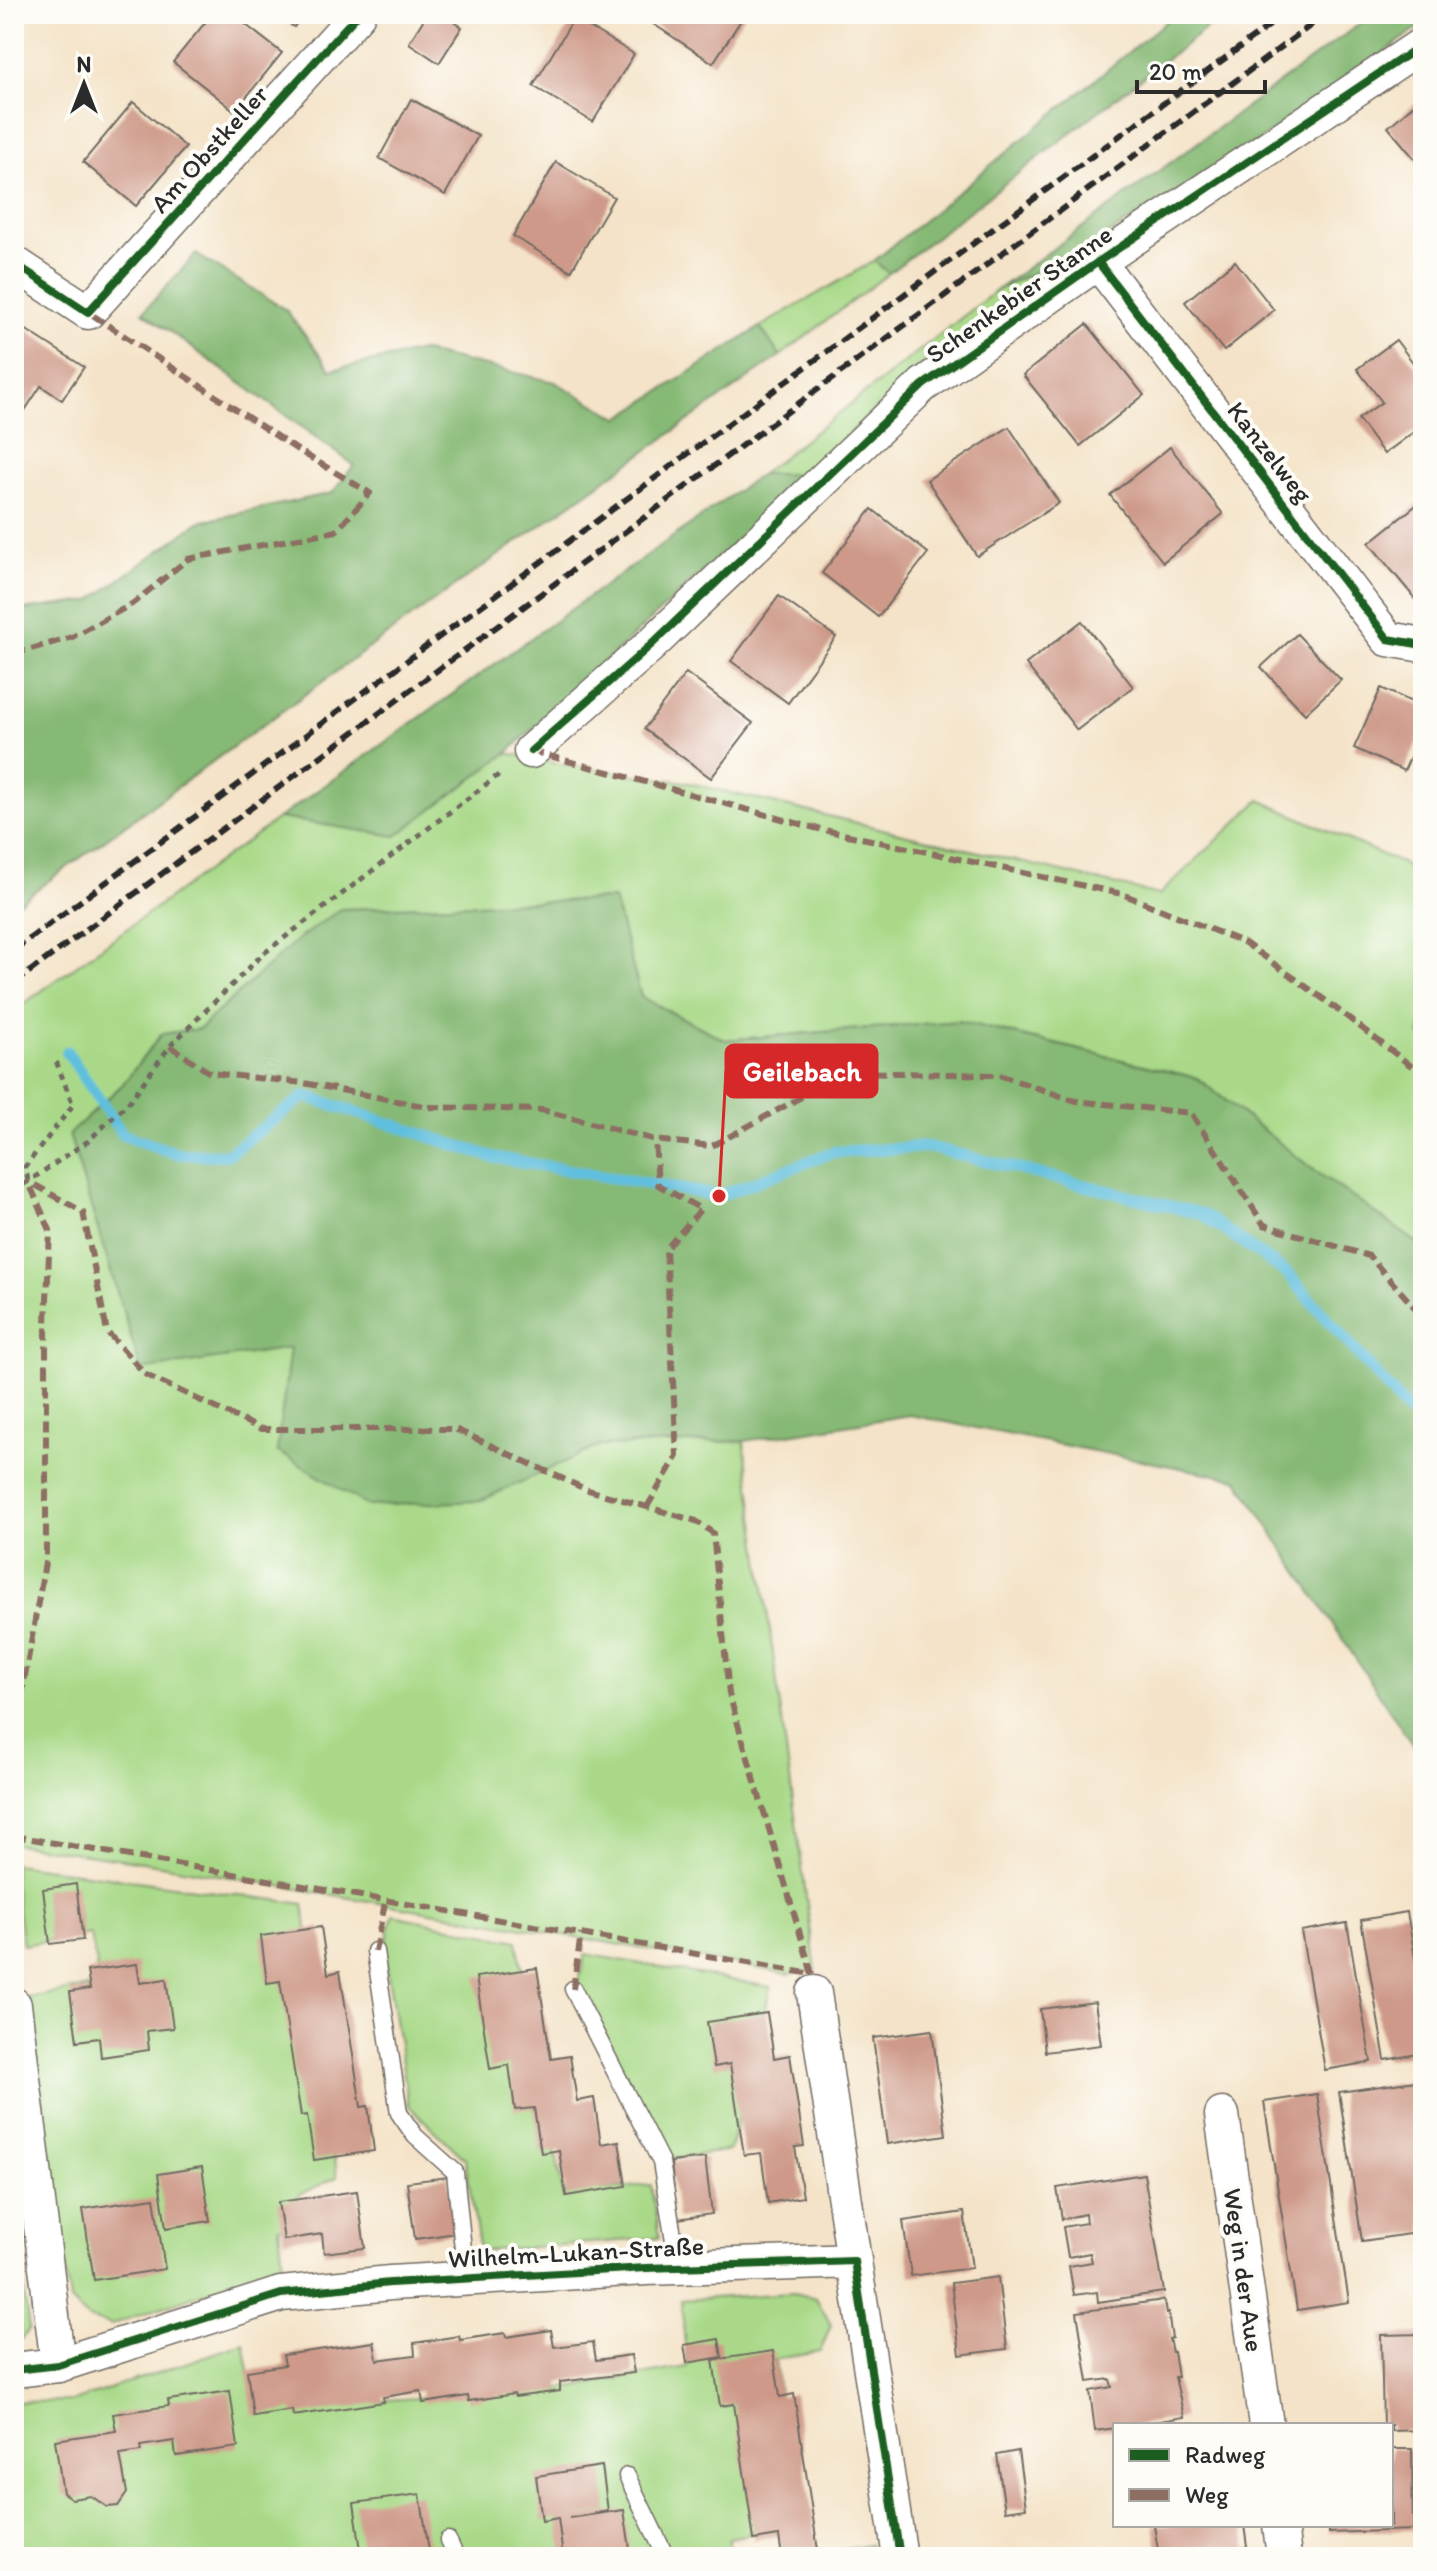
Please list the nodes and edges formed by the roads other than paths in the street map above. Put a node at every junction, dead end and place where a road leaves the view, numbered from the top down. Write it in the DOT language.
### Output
graph roads {
  1 [pos="358,14"];
  2 [pos="1423,44"];
  3 [pos="1098,262"];
  4 [pos="14,263"];
  5 [pos="1423,645"];
  6 [pos="531,751"];
  7 [pos="375,1951"];
  8 [pos="813,1984"];
  9 [pos="573,1989"];
  10 [pos="15,2023"];
  11 [pos="1222,2115"];
  12 [pos="854,2261"];
  13 [pos="678,2266"];
  14 [pos="466,2278"];
  15 [pos="58,2365"];
  16 [pos="14,2370"];
  17 [pos="1266,2423"];
  18 [pos="627,2476"];
  19 [pos="1280,2527"];
  20 [pos="448,2540"];
  21 [pos="456,2557"];
  22 [pos="666,2557"];
  23 [pos="900,2557"];
  24 [pos="1284,2557"];
  1 -- 4 [label="street, Am Obstkeller"];
  2 -- 3 [label="street, Schenkebier Stanne"];
  3 -- 5 [label="street, Kanzelweg"];
  3 -- 6 [label="street, Schenkebier Stanne"];
  7 -- 14 [label="lane, Wilhelm-Lukan-Straße"];
  8 -- 12 [label="street"];
  9 -- 13 [label="lane, Wilhelm-Lukan-Straße"];
  10 -- 15 [label="street"];
  11 -- 17 [label="street, Weg in der Aue"];
  12 -- 13 [label="street, Wilhelm-Lukan-Straße"];
  12 -- 23 [label="street"];
  13 -- 14 [label="street, Wilhelm-Lukan-Straße"];
  14 -- 15 [label="street, Wilhelm-Lukan-Straße"];
  15 -- 16 [label="street, Wilhelm-Lukan-Straße"];
  18 -- 22 [label="lane"];
  19 -- 24 [label="street"];
  20 -- 21 [label="lane"];
}
